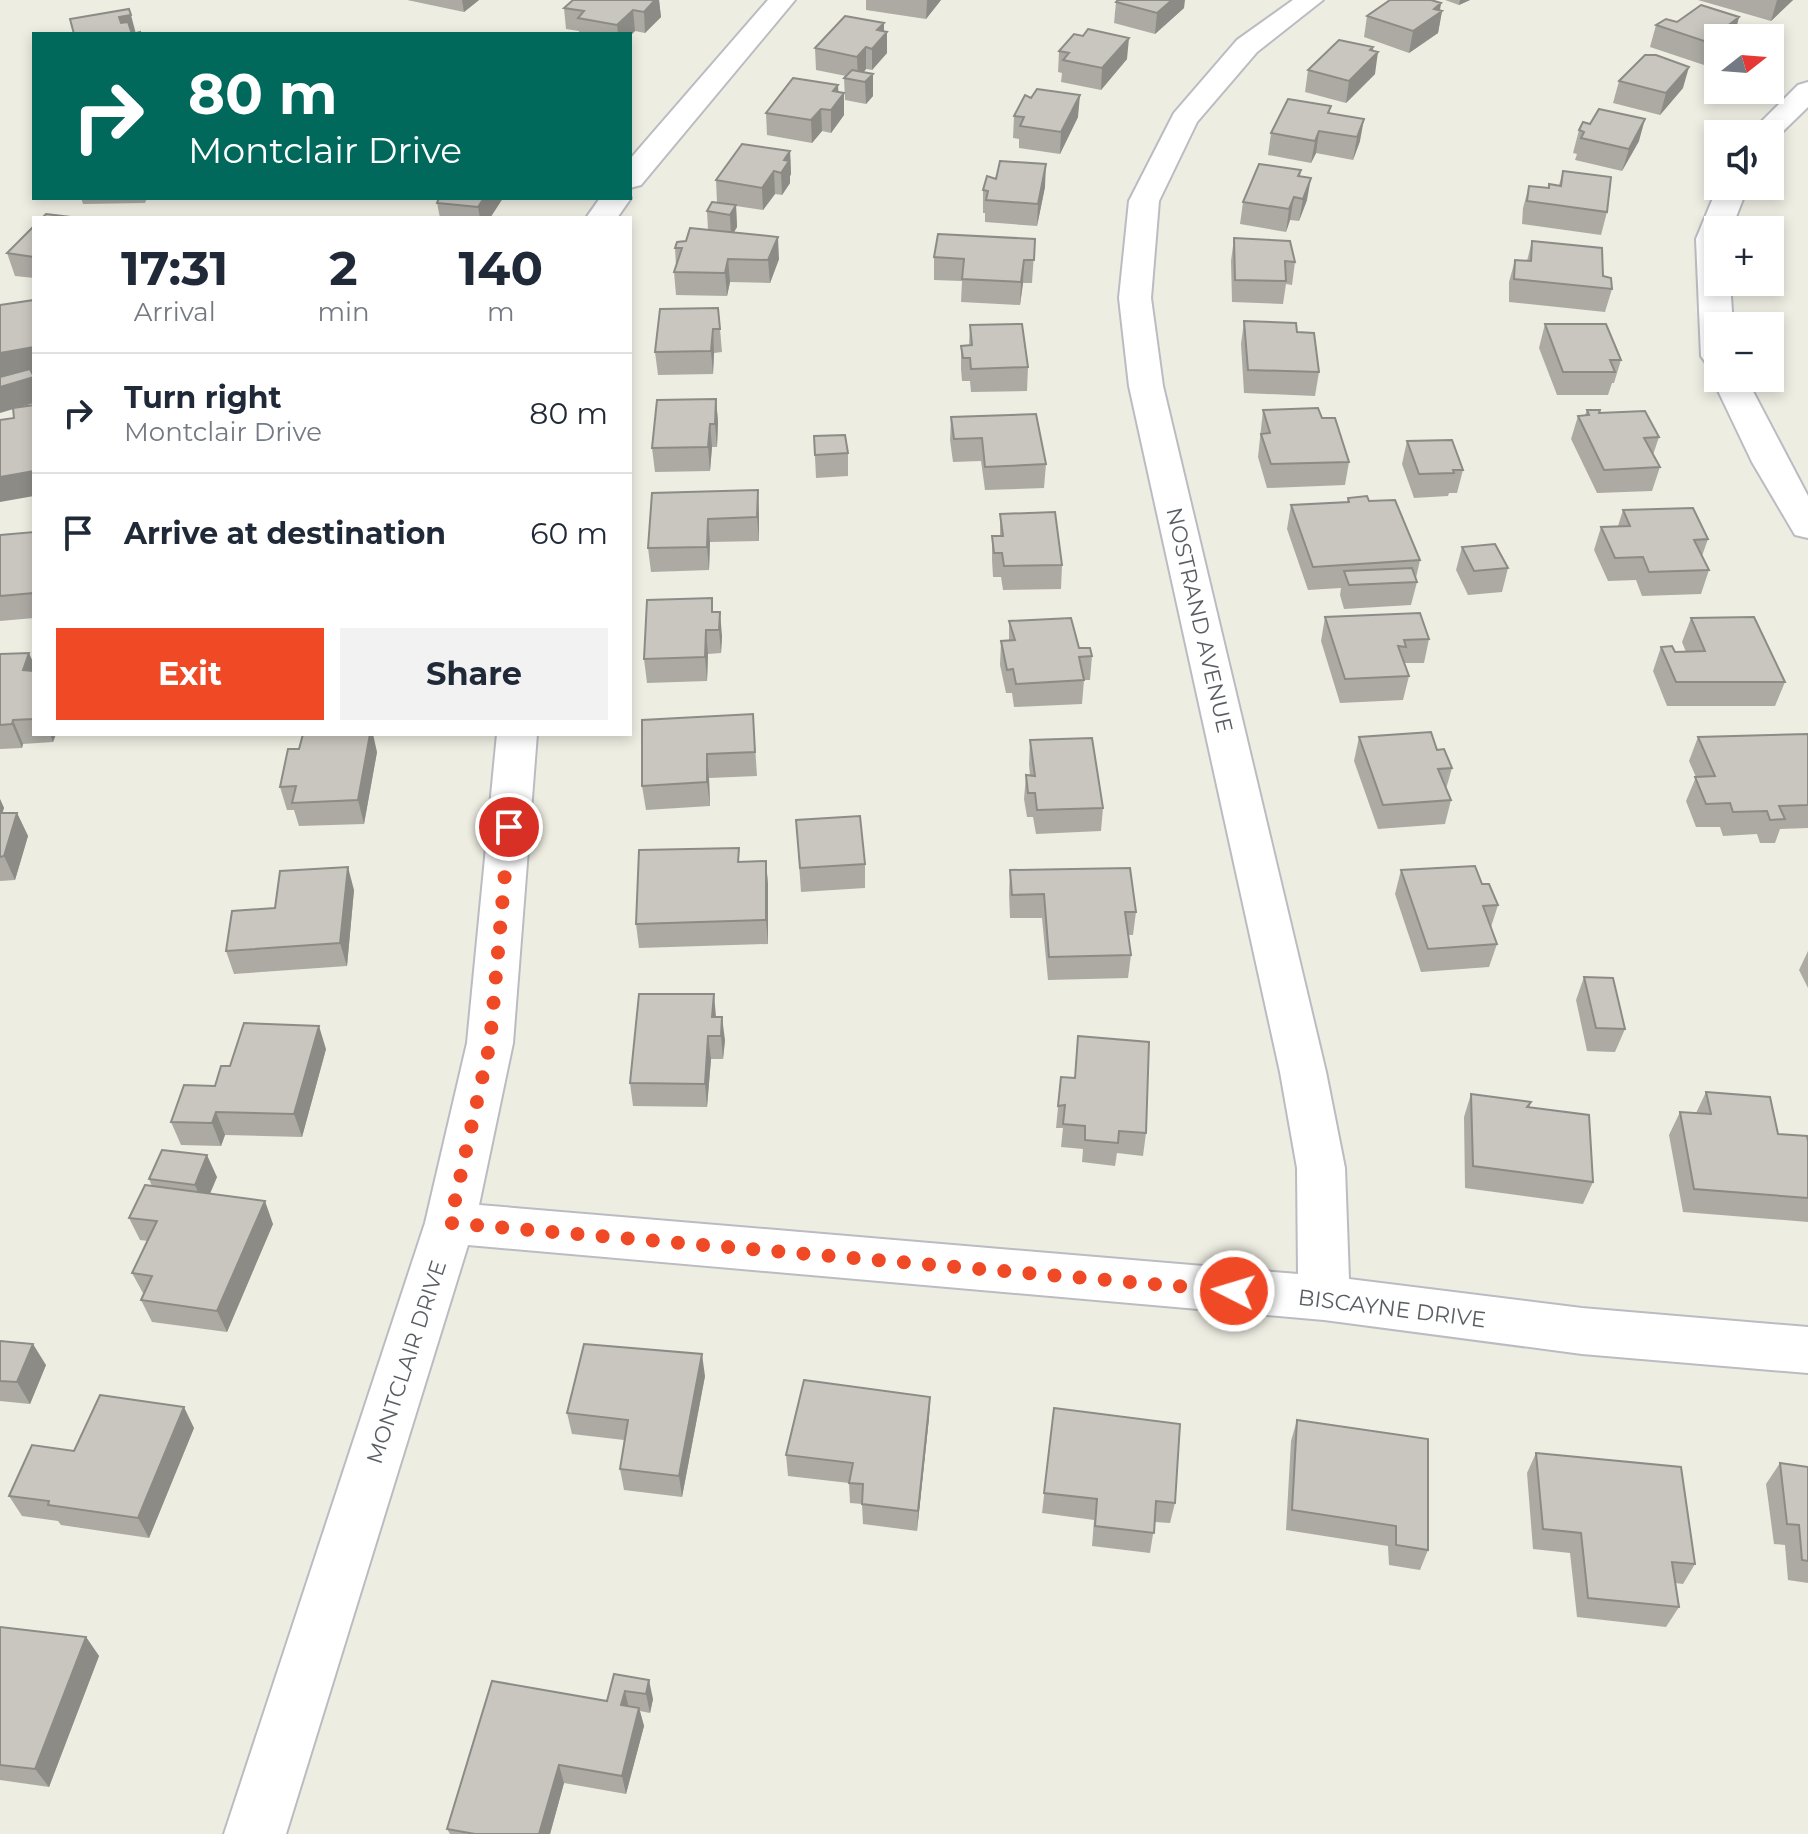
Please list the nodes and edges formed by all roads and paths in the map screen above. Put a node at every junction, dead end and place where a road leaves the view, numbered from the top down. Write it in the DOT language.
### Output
graph roads {
  1 [pos="782,0"];
  2 [pos="1310,0"];
  3 [pos="1808,91"];
  4 [pos="1778,120"];
  5 [pos="632,176"];
  6 [pos="1727,200"];
  7 [pos="1716,312"];
  8 [pos="1736,392"];
  9 [pos="1808,527"];
  10 [pos="517,736"];
  11 [pos="450,1223"];
  12 [pos="1324,1298"];
  13 [pos="1808,1350"];
  14 [pos="255,1834"];
  1 -- 5 [label="street"];
  2 -- 12 [label="street, NOSTRAND AVENUE"];
  3 -- 4 [label="street"];
  6 -- 7 [label="street"];
  8 -- 9 [label="street"];
  10 -- 11 [label="street, MONTCLAIR DRIVE"];
  11 -- 12 [label="street, BISCAYNE DRIVE"];
  11 -- 14 [label="street, MONTCLAIR DRIVE"];
  12 -- 13 [label="street, BISCAYNE DRIVE"];
}
